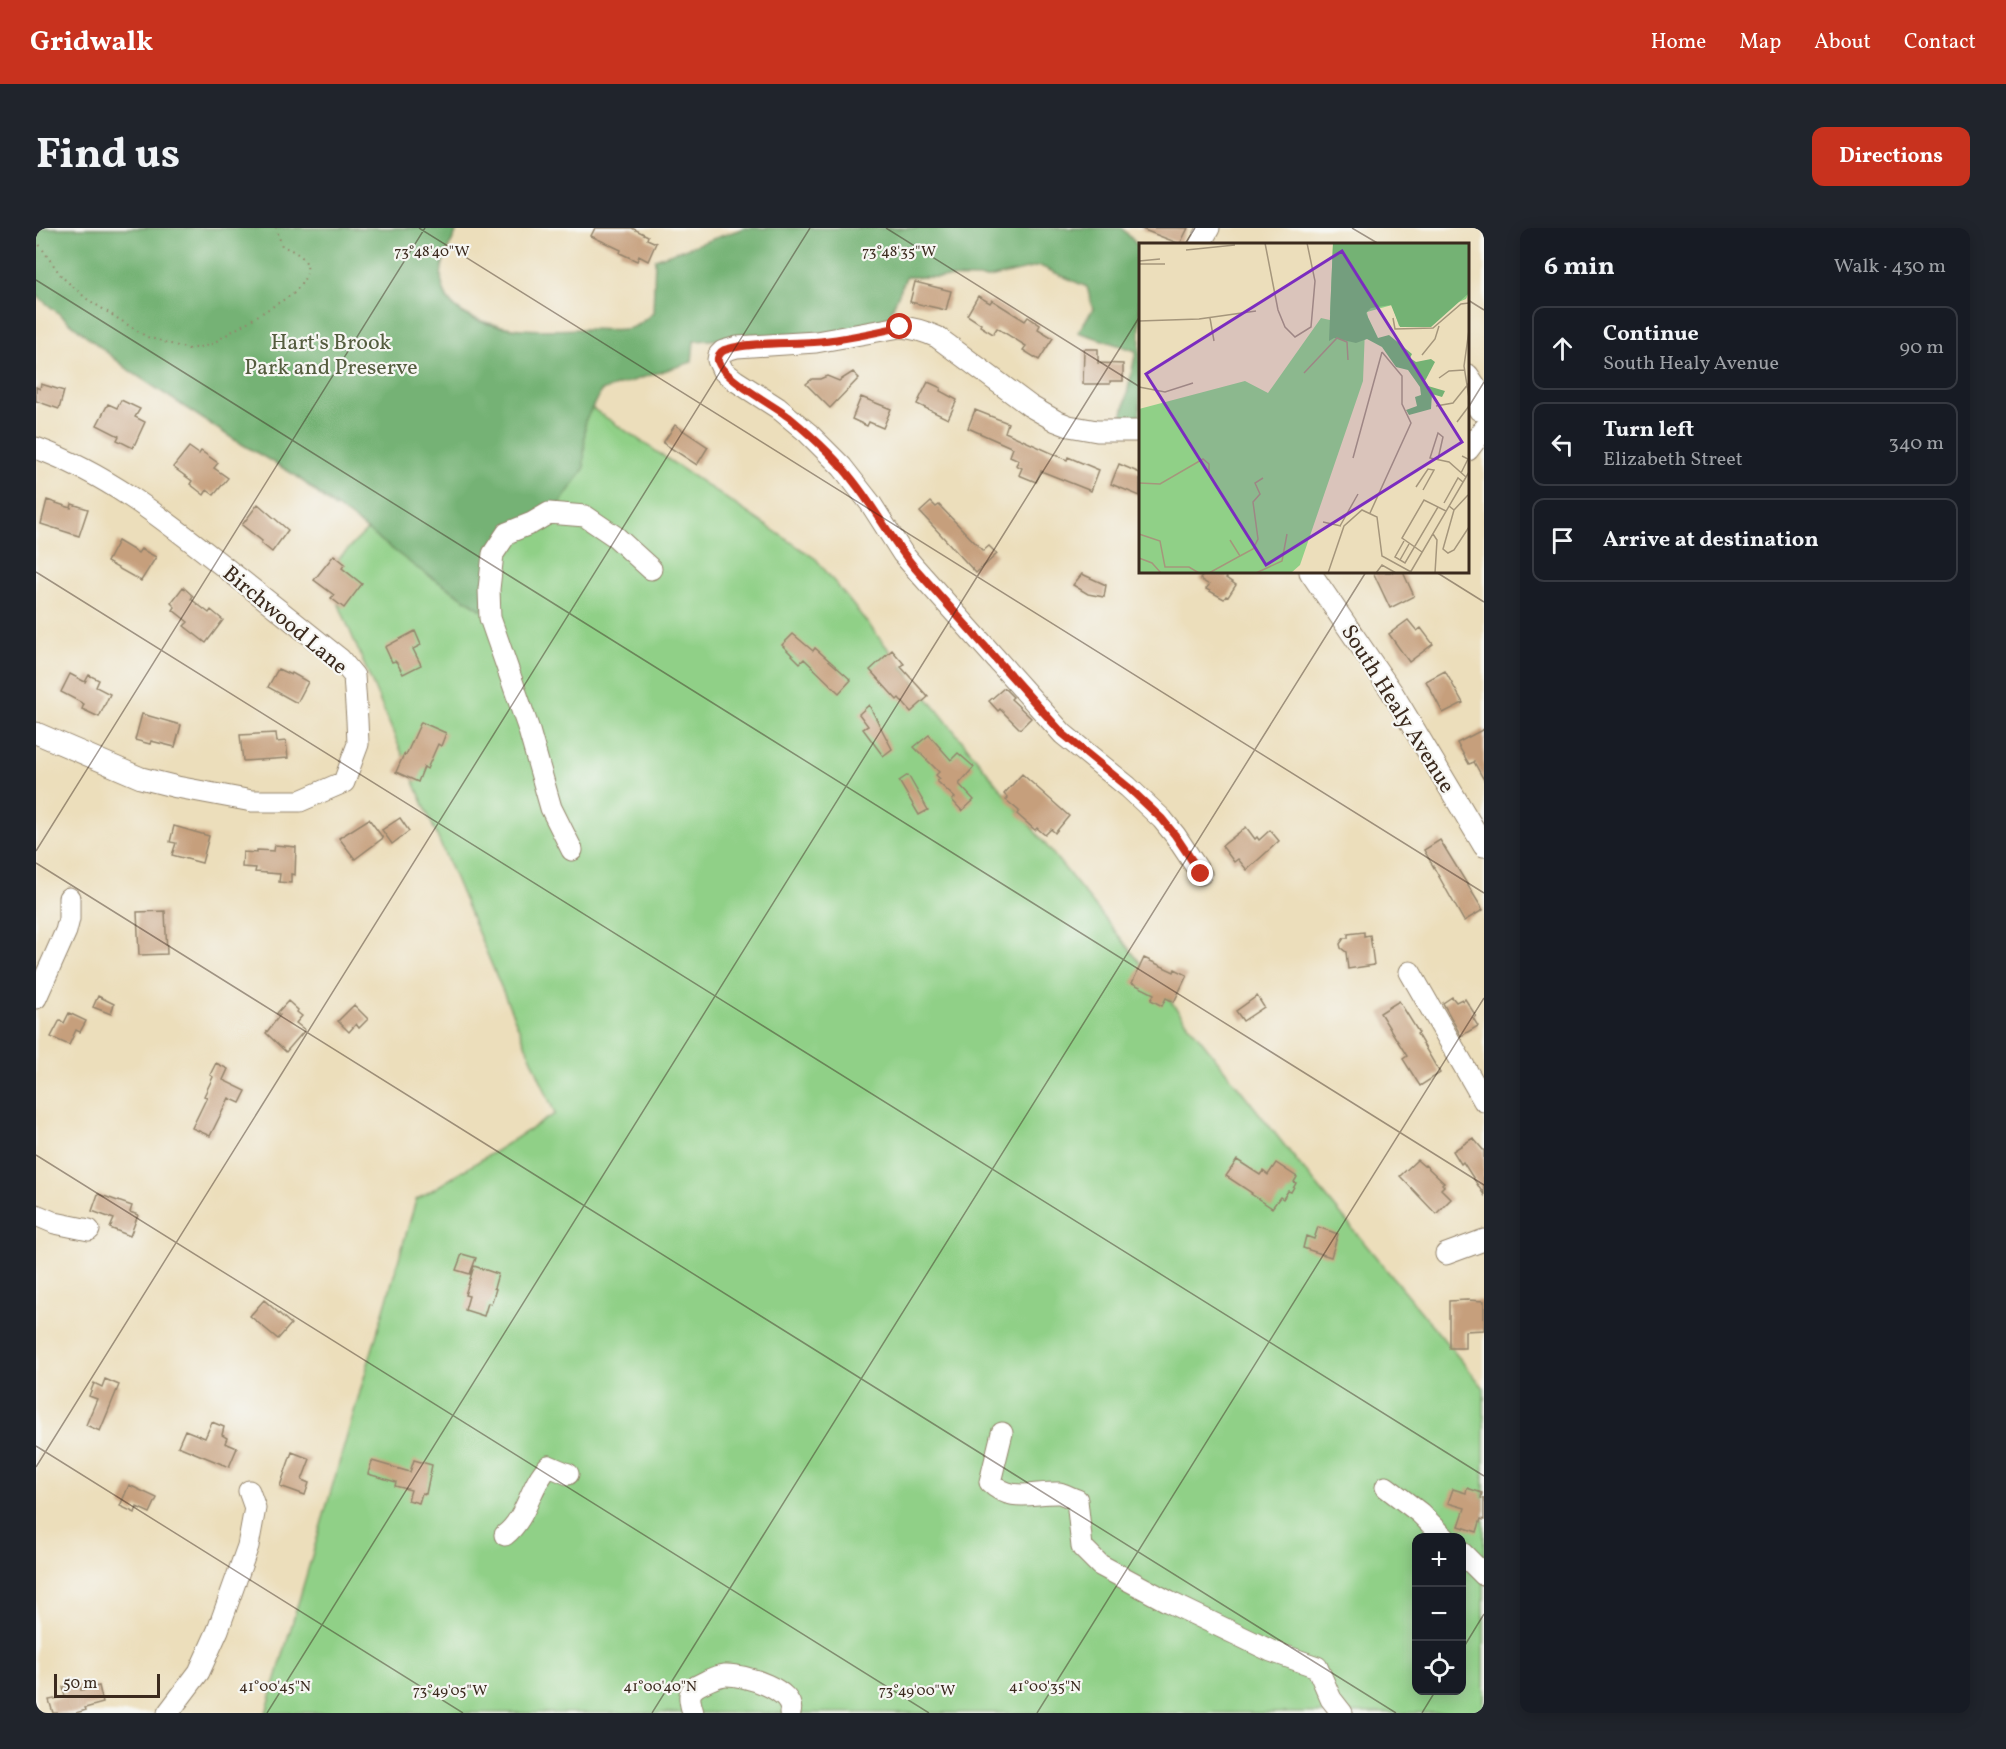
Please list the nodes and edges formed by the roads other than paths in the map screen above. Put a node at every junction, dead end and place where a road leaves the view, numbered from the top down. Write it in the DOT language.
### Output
graph roads {
  1 [pos="1209,228"];
  2 [pos="1201,243"];
  3 [pos="1469,378"];
  4 [pos="1479,414"];
  5 [pos="1139,431"];
  6 [pos="1469,444"];
  7 [pos="36,448"];
  8 [pos="651,568"];
  9 [pos="1311,573"];
  10 [pos="36,733"];
  11 [pos="1484,846"];
  12 [pos="572,850"];
  13 [pos="1201,874"];
  14 [pos="69,898"];
  15 [pos="1410,972"];
  16 [pos="36,998"];
  17 [pos="1484,1101"];
  18 [pos="36,1215"];
  19 [pos="89,1230"];
  20 [pos="1484,1240"];
  21 [pos="1446,1254"];
  22 [pos="1002,1433"];
  23 [pos="568,1474"];
  24 [pos="1386,1487"];
  25 [pos="249,1491"];
  26 [pos="1440,1533"];
  27 [pos="505,1535"];
  28 [pos="1466,1558"];
  29 [pos="1484,1575"];
  30 [pos="168,1713"];
  31 [pos="693,1713"];
  32 [pos="790,1713"];
  33 [pos="1342,1713"];
  1 -- 2 [label="street"];
  3 -- 4 [label="street"];
  4 -- 6 [label="street"];
  5 -- 13 [label="street"];
  7 -- 10 [label="street, Birchwood Lane"];
  8 -- 12 [label="street"];
  9 -- 11 [label="street, South Healy Avenue"];
  14 -- 16 [label="street"];
  15 -- 17 [label="street"];
  18 -- 19 [label="street"];
  20 -- 21 [label="street"];
  22 -- 33 [label="street"];
  23 -- 27 [label="street"];
  24 -- 26 [label="street"];
  25 -- 30 [label="street"];
  28 -- 29 [label="street"];
  31 -- 32 [label="street"];
}
